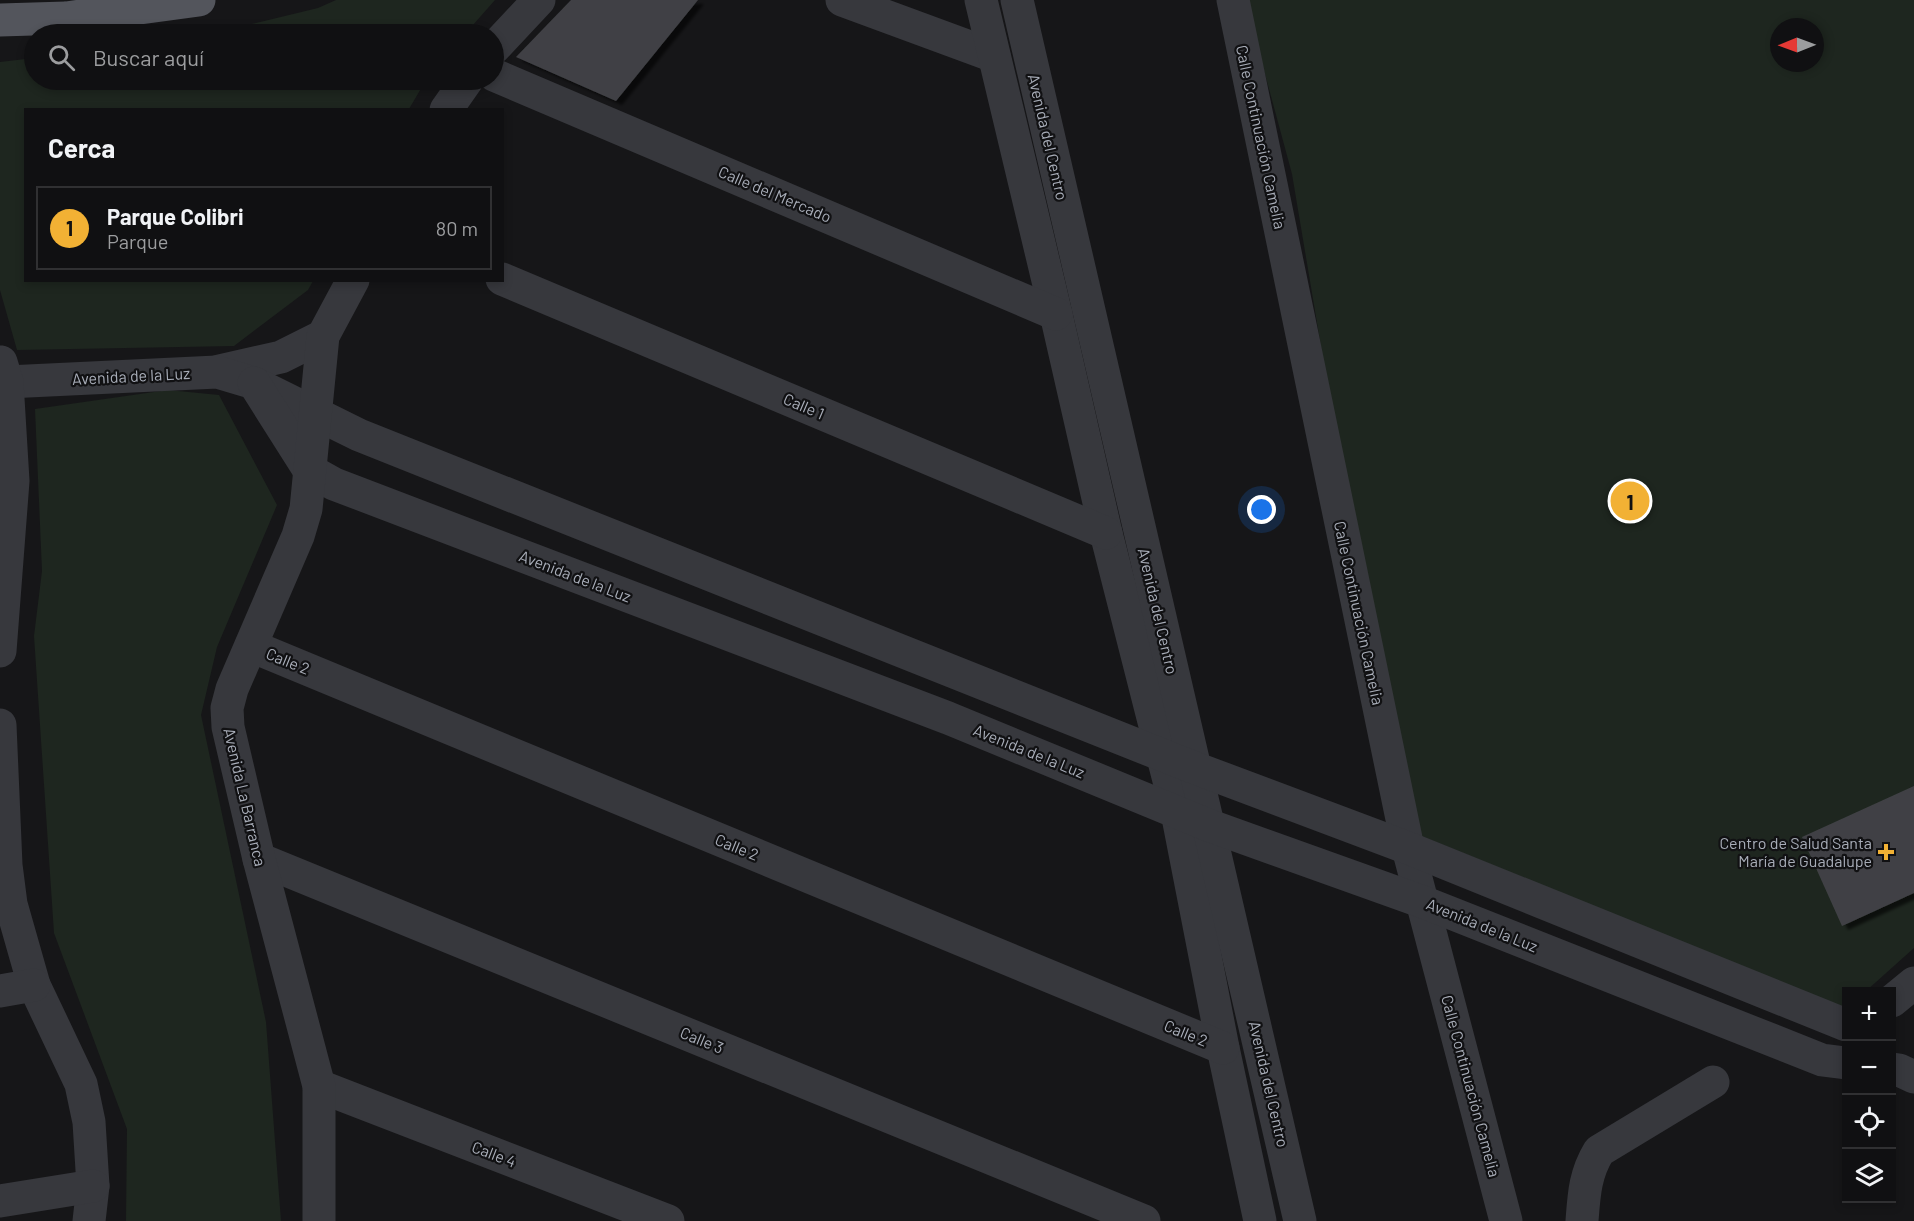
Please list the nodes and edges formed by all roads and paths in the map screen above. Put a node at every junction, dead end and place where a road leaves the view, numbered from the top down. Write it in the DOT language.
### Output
graph roads {
  1 [pos="199,0"];
  2 [pos="539,0"];
  3 [pos="842,0"];
  4 [pos="981,0"];
  5 [pos="1017,0"];
  6 [pos="1233,0"];
  7 [pos="0,20"];
  8 [pos="504,37"];
  9 [pos="994,56"];
  10 [pos="504,79"];
  11 [pos="460,90"];
  12 [pos="447,108"];
  13 [pos="504,280"];
  14 [pos="352,282"];
  15 [pos="1056,314"];
  16 [pos="324,336"];
  17 [pos="3,371"];
  18 [pos="217,372"];
  19 [pos="254,383"];
  20 [pos="316,414"];
  21 [pos="309,470"];
  22 [pos="6,482"];
  23 [pos="1106,533"];
  24 [pos="250,646"];
  25 [pos="0,651"];
  26 [pos="0,725"];
  27 [pos="1164,756"];
  28 [pos="1195,768"];
  29 [pos="1177,812"];
  30 [pos="1209,825"];
  31 [pos="1408,848"];
  32 [pos="259,859"];
  33 [pos="1423,902"];
  34 [pos="1914,982"];
  35 [pos="34,985"];
  36 [pos="0,991"];
  37 [pos="1896,998"];
  38 [pos="1842,1023"];
  39 [pos="1844,1041"];
  40 [pos="1223,1048"];
  41 [pos="1834,1062"];
  42 [pos="1713,1082"];
  43 [pos="319,1086"];
  44 [pos="93,1186"];
  45 [pos="0,1201"];
  46 [pos="89,1221"];
  47 [pos="319,1221"];
  48 [pos="668,1221"];
  49 [pos="1144,1221"];
  50 [pos="1260,1221"];
  51 [pos="1300,1221"];
  52 [pos="1506,1221"];
  53 [pos="1582,1221"];
  1 -- 7 [label="main road"];
  2 -- 8 [label="street"];
  3 -- 9 [label="street"];
  4 -- 9 [label="street, Avenida del Centro"];
  5 -- 28 [label="street, Avenida del Centro"];
  6 -- 31 [label="street, Calle Continuación Camelia"];
  9 -- 15 [label="street, Avenida del Centro"];
  10 -- 15 [label="street, Calle del Mercado"];
  11 -- 12 [label="street"];
  13 -- 23 [label="street, Calle 1"];
  14 -- 16 [label="street, Avenida La Barranca"];
  15 -- 23 [label="street, Avenida del Centro"];
  16 -- 18 [label="street"];
  16 -- 20 [label="street, Avenida La Barranca"];
  17 -- 18 [label="street, Avenida de la Luz"];
  17 -- 22 [label="street"];
  18 -- 19 [label="street, Avenida de la Luz"];
  19 -- 20 [label="street, Avenida de la Luz"];
  19 -- 21 [label="street, Avenida de la Luz"];
  20 -- 21 [label="street, Avenida La Barranca"];
  20 -- 27 [label="street, Avenida de la Luz"];
  21 -- 24 [label="street, Avenida La Barranca"];
  21 -- 29 [label="street, Avenida de la Luz"];
  22 -- 25 [label="street"];
  23 -- 27 [label="street, Avenida del Centro"];
  24 -- 32 [label="street, Avenida La Barranca"];
  24 -- 40 [label="street, Calle 2"];
  26 -- 35 [label="street"];
  27 -- 28 [label="street, Avenida de la Luz"];
  27 -- 29 [label="street, Avenida del Centro"];
  28 -- 30 [label="street, Avenida del Centro"];
  28 -- 31 [label="street, Avenida de la Luz"];
  29 -- 30 [label="street, Avenida de la Luz"];
  29 -- 40 [label="street, Avenida del Centro"];
  30 -- 33 [label="street, Avenida de la Luz"];
  30 -- 51 [label="street, Avenida del Centro"];
  31 -- 33 [label="street, Calle Continuación Camelia"];
  31 -- 38 [label="street, Avenida de la Luz"];
  32 -- 43 [label="street, Avenida La Barranca"];
  32 -- 49 [label="street, Calle 3"];
  33 -- 41 [label="street, Avenida de la Luz"];
  33 -- 52 [label="street, Calle Continuación Camelia"];
  34 -- 37 [label="street"];
  35 -- 36 [label="street"];
  35 -- 44 [label="street"];
  39 -- 41 [label="street"];
  40 -- 50 [label="street, Avenida del Centro"];
  42 -- 53 [label="street"];
  43 -- 47 [label="street, Avenida La Barranca"];
  43 -- 48 [label="street, Calle 4"];
  44 -- 45 [label="street"];
  44 -- 46 [label="street"];
}
